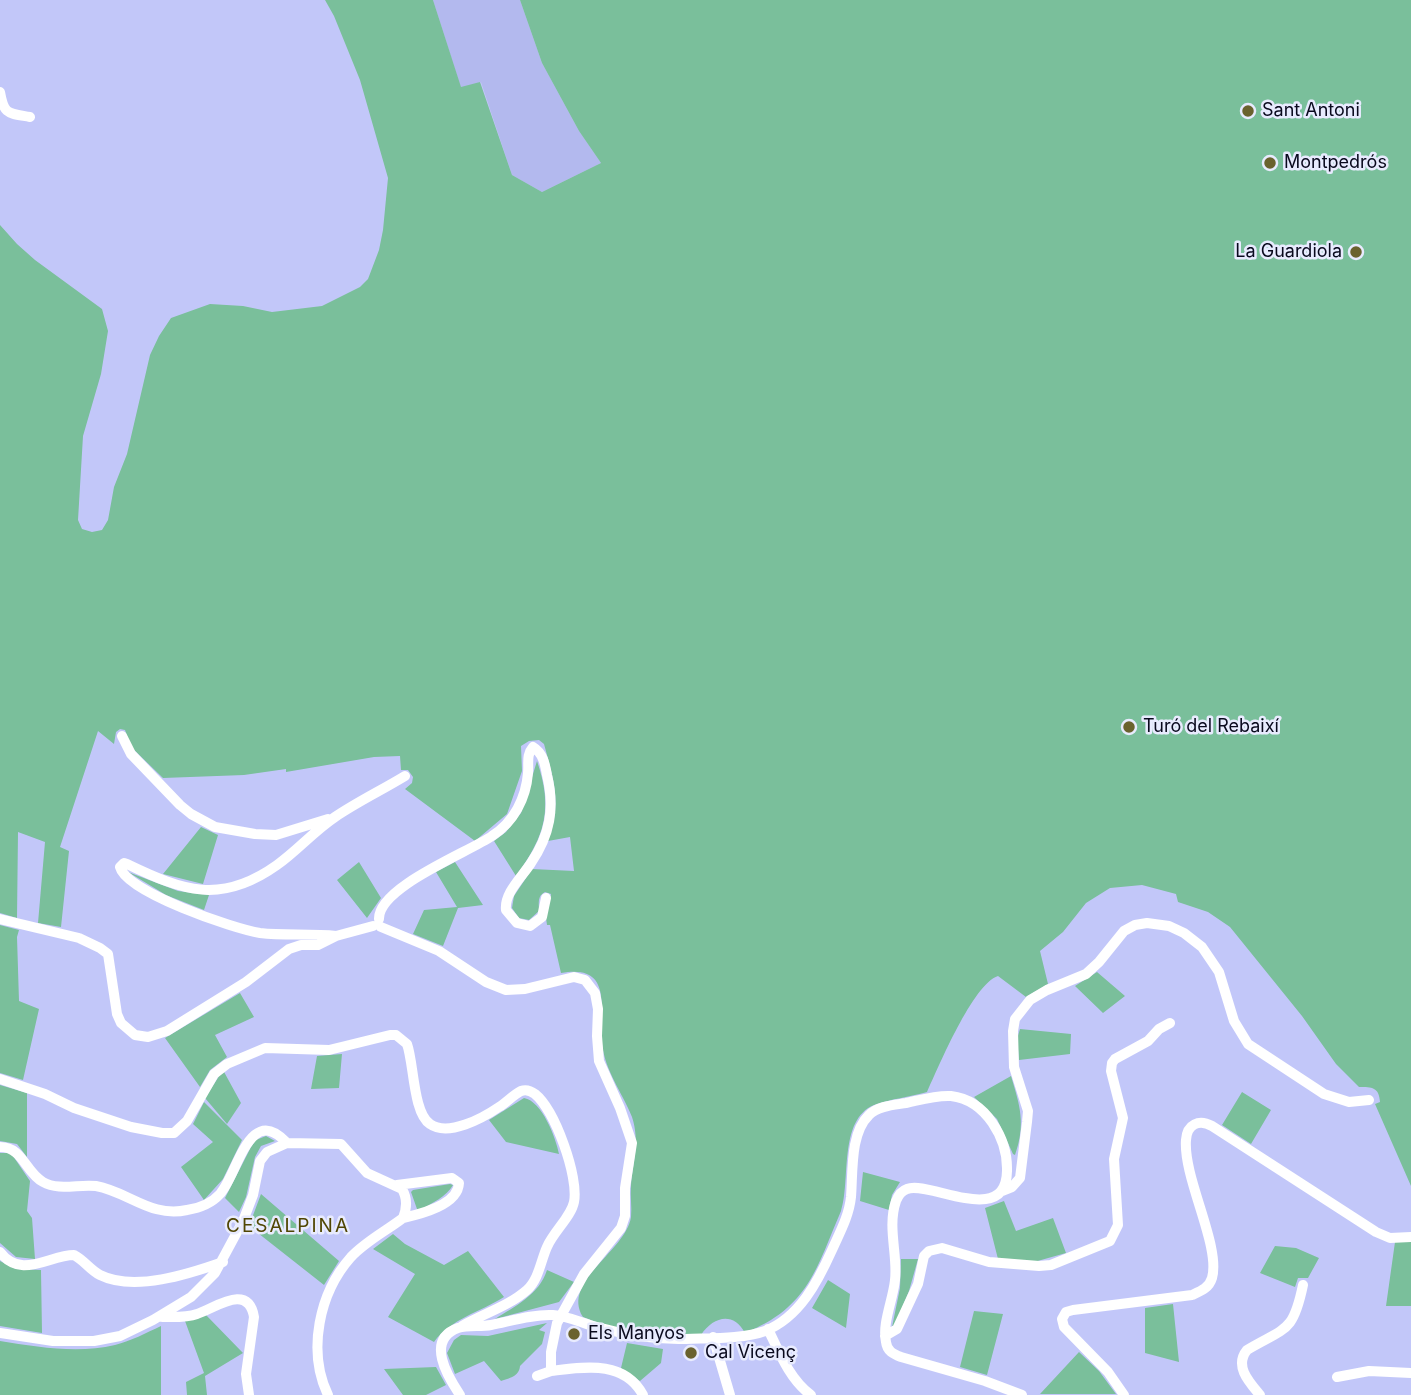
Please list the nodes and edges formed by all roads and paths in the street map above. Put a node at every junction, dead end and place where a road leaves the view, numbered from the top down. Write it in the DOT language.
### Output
graph roads {
  1 [pos="0,92"];
  2 [pos="30,117"];
  3 [pos="122,736"];
  4 [pos="405,776"];
  5 [pos="334,817"];
  6 [pos="546,898"];
  7 [pos="0,919"];
  8 [pos="378,924"];
  9 [pos="337,936"];
  10 [pos="1170,1023"];
  11 [pos="0,1079"];
  12 [pos="1369,1100"];
  13 [pos="287,1143"];
  14 [pos="0,1147"];
  15 [pos="397,1185"];
  16 [pos="1000,1193"];
  17 [pos="403,1218"];
  18 [pos="1411,1237"];
  19 [pos="0,1252"];
  20 [pos="223,1262"];
  21 [pos="1303,1285"];
  22 [pos="561,1316"];
  23 [pos="160,1317"];
  24 [pos="460,1327"];
  25 [pos="768,1329"];
  26 [pos="0,1333"];
  27 [pos="885,1336"];
  28 [pos="713,1337"];
  29 [pos="551,1371"];
  30 [pos="1411,1373"];
  31 [pos="537,1376"];
  32 [pos="1337,1377"];
  33 [pos="249,1395"];
  34 [pos="328,1395"];
  35 [pos="460,1395"];
  36 [pos="643,1395"];
  37 [pos="730,1395"];
  38 [pos="811,1395"];
  39 [pos="1023,1395"];
  40 [pos="1124,1395"];
  41 [pos="1260,1395"];
  1 -- 2 [label="street"];
  3 -- 5 [label="street"];
  4 -- 5 [label="street"];
  5 -- 9 [label="street"];
  6 -- 8 [label="street"];
  7 -- 9 [label="street"];
  8 -- 9 [label="street"];
  8 -- 22 [label="street"];
  10 -- 27 [label="street"];
  11 -- 24 [label="street"];
  12 -- 16 [label="street"];
  13 -- 14 [label="street"];
  13 -- 15 [label="street"];
  13 -- 20 [label="street"];
  15 -- 17 [label="street"];
  15 -- 17 [label="street"];
  16 -- 25 [label="street"];
  16 -- 27 [label="street"];
  17 -- 34 [label="street"];
  18 -- 40 [label="street"];
  19 -- 20 [label="street"];
  20 -- 23 [label="street"];
  21 -- 41 [label="street"];
  22 -- 24 [label="street"];
  22 -- 28 [label="street"];
  22 -- 29 [label="street"];
  23 -- 26 [label="street"];
  23 -- 33 [label="street"];
  24 -- 35 [label="street"];
  25 -- 28 [label="street"];
  25 -- 38 [label="street"];
  27 -- 39 [label="street"];
  28 -- 37 [label="street"];
  29 -- 31 [label="street"];
  29 -- 36 [label="street"];
  30 -- 32 [label="street"];
}
